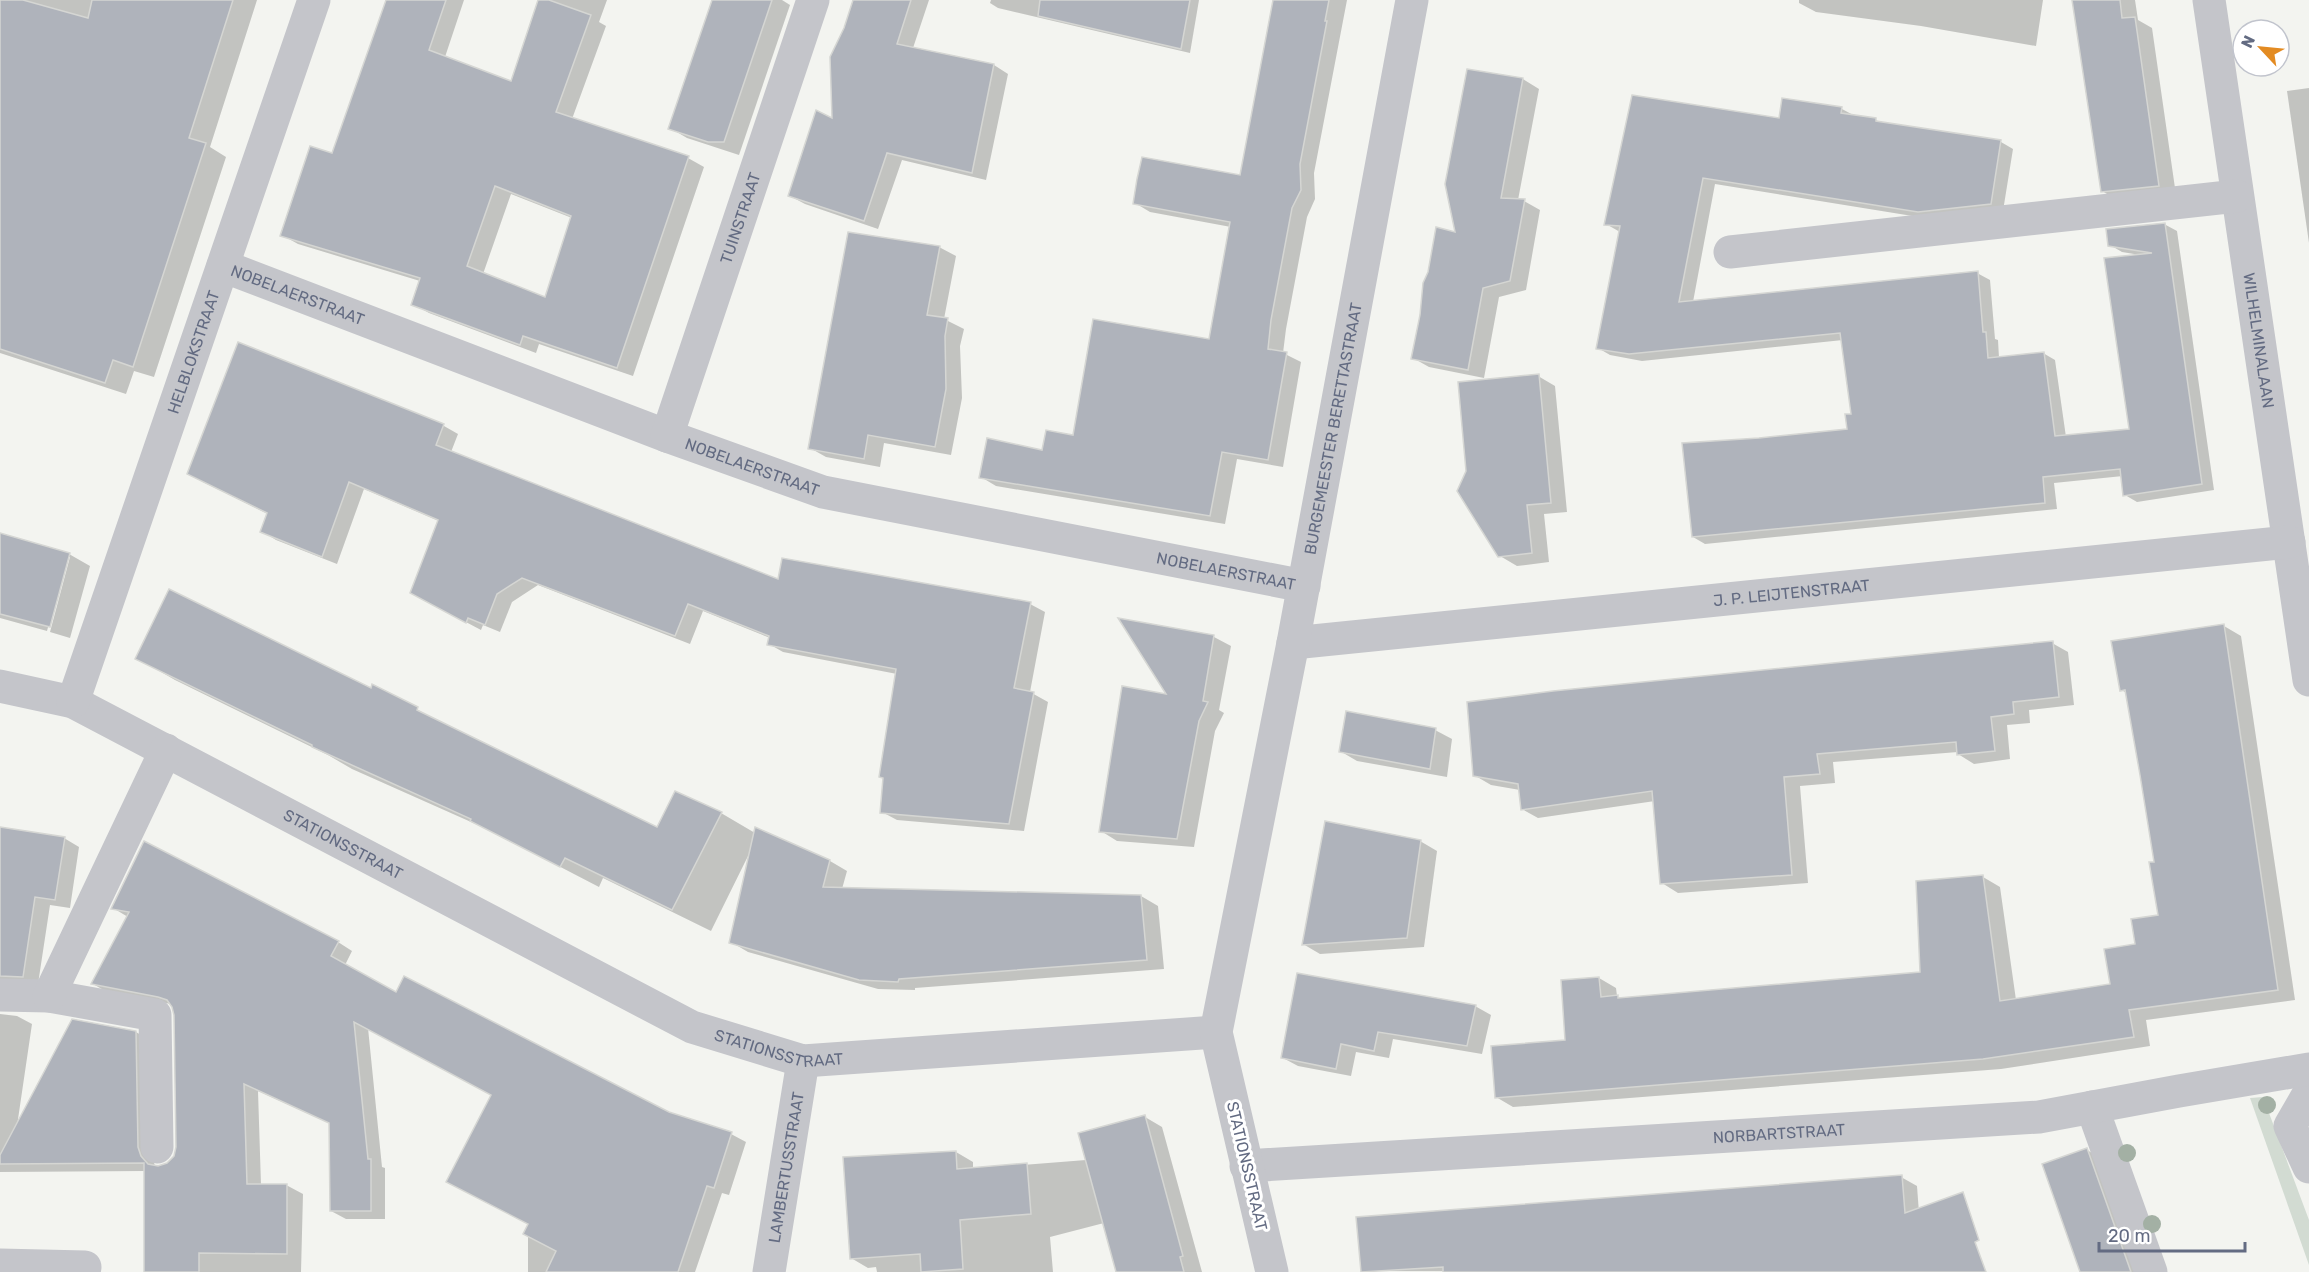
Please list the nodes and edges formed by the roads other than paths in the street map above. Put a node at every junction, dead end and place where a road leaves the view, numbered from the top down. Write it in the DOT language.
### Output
graph roads {
  1 [pos="314,0"];
  2 [pos="813,0"];
  3 [pos="1412,0"];
  4 [pos="2209,0"];
  5 [pos="2237,196"];
  6 [pos="1730,252"];
  7 [pos="223,266"];
  8 [pos="667,436"];
  9 [pos="2289,542"];
  10 [pos="1304,586"];
  11 [pos="1293,643"];
  12 [pos="2309,680"];
  13 [pos="0,686"];
  14 [pos="73,702"];
  15 [pos="166,750"];
  16 [pos="0,996"];
  17 [pos="49,996"];
  18 [pos="1216,1032"];
  19 [pos="803,1061"];
  20 [pos="2309,1069"];
  21 [pos="2309,1093"];
  22 [pos="2092,1107"];
  23 [pos="157,1147"];
  24 [pos="1246,1166"];
  25 [pos="2309,1167"];
  26 [pos="0,1265"];
  27 [pos="84,1272"];
  28 [pos="769,1272"];
  29 [pos="1272,1272"];
  30 [pos="2151,1272"];
  1 -- 7 [label="street, HELBLOKSTRAAT"];
  2 -- 8 [label="street, TUINSTRAAT"];
  3 -- 10 [label="street, BURGEMEESTER BERETTASTRAAT"];
  4 -- 5 [label="street, WILHELMINALAAN"];
  5 -- 6 [label="street"];
  5 -- 9 [label="street, WILHELMINALAAN"];
  7 -- 8 [label="street, NOBELAERSTRAAT"];
  7 -- 14 [label="street, HELBLOKSTRAAT"];
  8 -- 10 [label="street, NOBELAERSTRAAT"];
  9 -- 11 [label="street, J. P. LEIJTENSTRAAT"];
  9 -- 12 [label="street, WILHELMINALAAN"];
  10 -- 11 [label="street, BURGEMEESTER BERETTASTRAAT"];
  11 -- 18 [label="street, BURGEMEESTER BERETTASTRAAT"];
  13 -- 14 [label="street, STATIONSSTRAAT"];
  14 -- 15 [label="street, STATIONSSTRAAT"];
  15 -- 17 [label="street"];
  15 -- 19 [label="street, STATIONSSTRAAT"];
  16 -- 17 [label="street"];
  17 -- 23 [label="street"];
  18 -- 19 [label="street, STATIONSSTRAAT"];
  18 -- 24 [label="street, STATIONSSTRAAT"];
  19 -- 28 [label="street, LAMBERTUSSTRAAT"];
  20 -- 22 [label="street, NORBARTSTRAAT"];
  21 -- 25 [label="street"];
  22 -- 24 [label="street, NORBARTSTRAAT"];
  22 -- 30 [label="street"];
  24 -- 29 [label="street, STATIONSSTRAAT"];
  26 -- 27 [label="street"];
}
